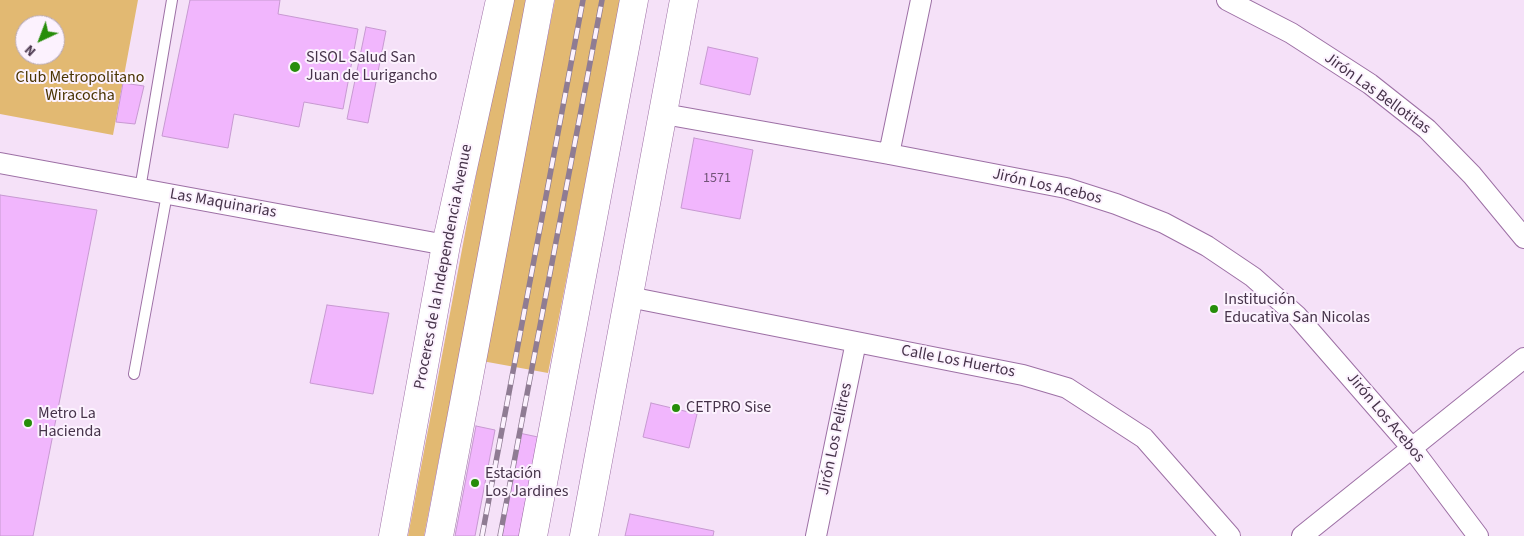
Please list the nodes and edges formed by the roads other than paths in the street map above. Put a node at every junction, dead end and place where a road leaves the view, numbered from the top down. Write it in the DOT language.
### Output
graph roads {
  1 [pos="172,0"];
  2 [pos="500,0"];
  3 [pos="540,0"];
  4 [pos="634,0"];
  5 [pos="684,0"];
  6 [pos="921,0"];
  7 [pos="1227,0"];
  8 [pos="664,114"];
  9 [pos="889,154"];
  10 [pos="0,163"];
  11 [pos="140,189"];
  12 [pos="167,194"];
  13 [pos="1524,238"];
  14 [pos="446,245"];
  15 [pos="629,297"];
  16 [pos="856,342"];
  17 [pos="1524,358"];
  18 [pos="134,374"];
  19 [pos="1411,447"];
  20 [pos="393,536"];
  21 [pos="439,536"];
  22 [pos="533,536"];
  23 [pos="584,536"];
  24 [pos="816,536"];
  25 [pos="1230,536"];
  26 [pos="1302,536"];
  27 [pos="1478,536"];
  1 -- 11 [label="lane"];
  2 -- 14 [label="main road, Proceres de la Independencia Avenue"];
  3 -- 21 [label="main road"];
  4 -- 22 [label="main road"];
  5 -- 8 [label="main road"];
  6 -- 9 [label="street"];
  7 -- 13 [label="street, Jirón Las Bellotitas"];
  8 -- 9 [label="street, Jirón Los Acebos"];
  8 -- 15 [label="main road"];
  9 -- 19 [label="street, Jirón Los Acebos"];
  10 -- 11 [label="street, Las Maquinarias"];
  11 -- 12 [label="street, Las Maquinarias"];
  12 -- 14 [label="street, Las Maquinarias"];
  12 -- 18 [label="lane"];
  14 -- 20 [label="main road, Proceres de la Independencia Avenue"];
  15 -- 16 [label="street, Calle Los Huertos"];
  15 -- 23 [label="main road"];
  16 -- 24 [label="street, Jirón Los Pelitres"];
  16 -- 25 [label="street, Calle Los Huertos"];
  17 -- 19 [label="street"];
  19 -- 26 [label="street"];
  19 -- 27 [label="street, Jirón Los Acebos"];
}
